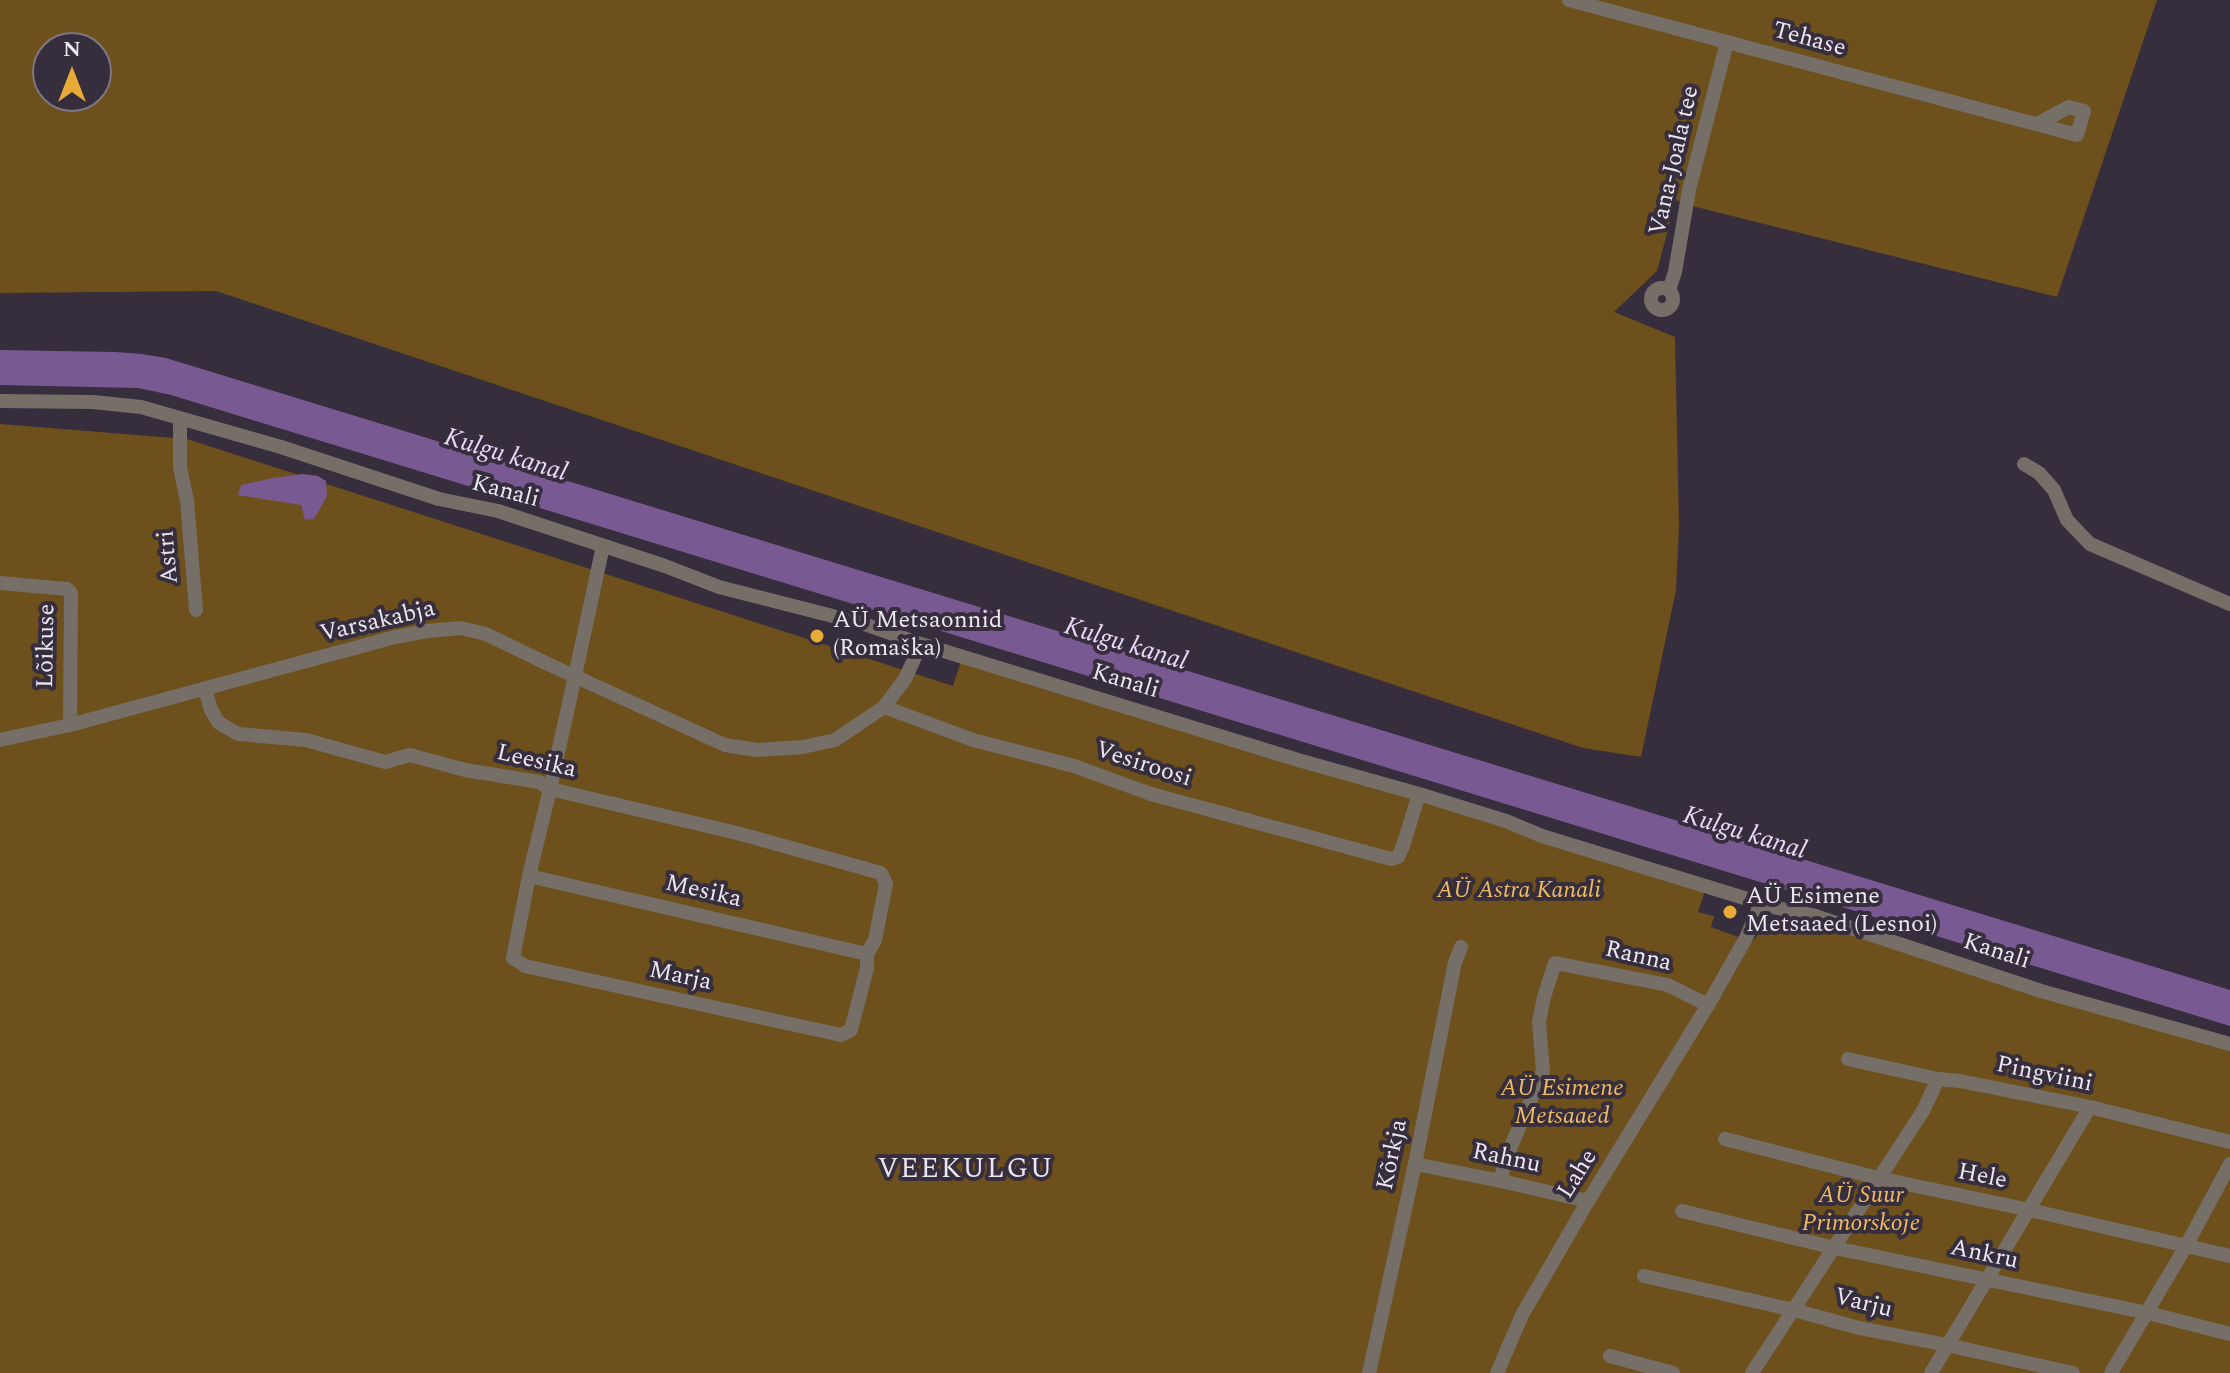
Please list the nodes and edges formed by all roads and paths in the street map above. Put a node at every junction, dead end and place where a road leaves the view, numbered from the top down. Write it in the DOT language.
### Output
graph roads {
  1 [pos="1569,0"];
  2 [pos="1727,42"];
  3 [pos="2037,124"];
  4 [pos="1669,290"];
  5 [pos="0,401"];
  6 [pos="180,418"];
  7 [pos="2024,464"];
  8 [pos="603,546"];
  9 [pos="0,583"];
  10 [pos="2230,604"];
  11 [pos="196,610"];
  12 [pos="921,644"];
  13 [pos="575,676"];
  14 [pos="205,689"];
  15 [pos="884,707"];
  16 [pos="70,725"];
  17 [pos="0,740"];
  18 [pos="550,789"];
  19 [pos="1419,794"];
  20 [pos="529,876"];
  21 [pos="1761,903"];
  22 [pos="1461,947"];
  23 [pos="867,954"];
  24 [pos="1708,1005"];
  25 [pos="2230,1044"];
  26 [pos="1848,1059"];
  27 [pos="1938,1079"];
  28 [pos="2090,1107"];
  29 [pos="1725,1139"];
  30 [pos="2230,1142"];
  31 [pos="1415,1164"];
  32 [pos="2230,1164"];
  33 [pos="1878,1178"];
  34 [pos="1501,1181"];
  35 [pos="1588,1201"];
  36 [pos="2030,1210"];
  37 [pos="1682,1211"];
  38 [pos="2186,1246"];
  39 [pos="1835,1248"];
  40 [pos="2230,1256"];
  41 [pos="1644,1276"];
  42 [pos="1986,1279"];
  43 [pos="1794,1310"];
  44 [pos="2148,1313"];
  45 [pos="2230,1334"];
  46 [pos="1947,1345"];
  47 [pos="1610,1356"];
  48 [pos="1369,1373"];
  49 [pos="1497,1373"];
  50 [pos="1673,1373"];
  51 [pos="1752,1373"];
  52 [pos="1931,1373"];
  53 [pos="2073,1373"];
  54 [pos="2111,1373"];
  1 -- 2 [label="street, Tehase"];
  2 -- 3 [label="street, Tehase"];
  2 -- 4 [label="street, Vana-Joala tee"];
  5 -- 6 [label="street, Kanali"];
  6 -- 8 [label="street, Kanali"];
  6 -- 11 [label="street, Astri"];
  7 -- 10 [label="street"];
  8 -- 12 [label="street, Kanali"];
  8 -- 13 [label="street"];
  9 -- 16 [label="street, Lõikuse"];
  12 -- 15 [label="street"];
  12 -- 19 [label="street, Kanali"];
  13 -- 14 [label="street, Varsakabja"];
  13 -- 15 [label="street, Varsakabja"];
  13 -- 18 [label="street"];
  14 -- 16 [label="street, Varsakabja"];
  14 -- 18 [label="street, Leesika"];
  15 -- 19 [label="street, Vesiroosi"];
  16 -- 17 [label="street, Varsakabja"];
  18 -- 20 [label="street"];
  18 -- 23 [label="street, Leesika"];
  19 -- 21 [label="street, Kanali"];
  20 -- 23 [label="street, Mesika"];
  20 -- 23 [label="street, Marja"];
  21 -- 24 [label="street, Lahe"];
  21 -- 25 [label="street, Kanali"];
  22 -- 31 [label="street, Kõrkja"];
  24 -- 34 [label="street, Ranna"];
  24 -- 35 [label="street, Lahe"];
  26 -- 27 [label="street, Pingviini"];
  27 -- 28 [label="street, Pingviini"];
  27 -- 33 [label="street"];
  28 -- 30 [label="street, Pingviini"];
  28 -- 36 [label="street"];
  29 -- 33 [label="street, Hele"];
  31 -- 34 [label="street, Rahnu"];
  31 -- 48 [label="street, Kõrkja"];
  32 -- 38 [label="street"];
  33 -- 36 [label="street, Hele"];
  33 -- 39 [label="street"];
  34 -- 35 [label="street, Rahnu"];
  35 -- 49 [label="street, Lahe"];
  36 -- 38 [label="street, Hele"];
  36 -- 42 [label="street"];
  37 -- 39 [label="street, Ankru"];
  38 -- 40 [label="street, Hele"];
  38 -- 44 [label="street"];
  39 -- 42 [label="street, Ankru"];
  39 -- 43 [label="street"];
  41 -- 43 [label="street, Varju"];
  42 -- 44 [label="street, Ankru"];
  42 -- 46 [label="street"];
  43 -- 46 [label="street, Varju"];
  43 -- 51 [label="street"];
  44 -- 45 [label="street, Ankru"];
  44 -- 54 [label="street"];
  46 -- 52 [label="street"];
  46 -- 53 [label="street, Varju"];
  47 -- 50 [label="street"];
}
